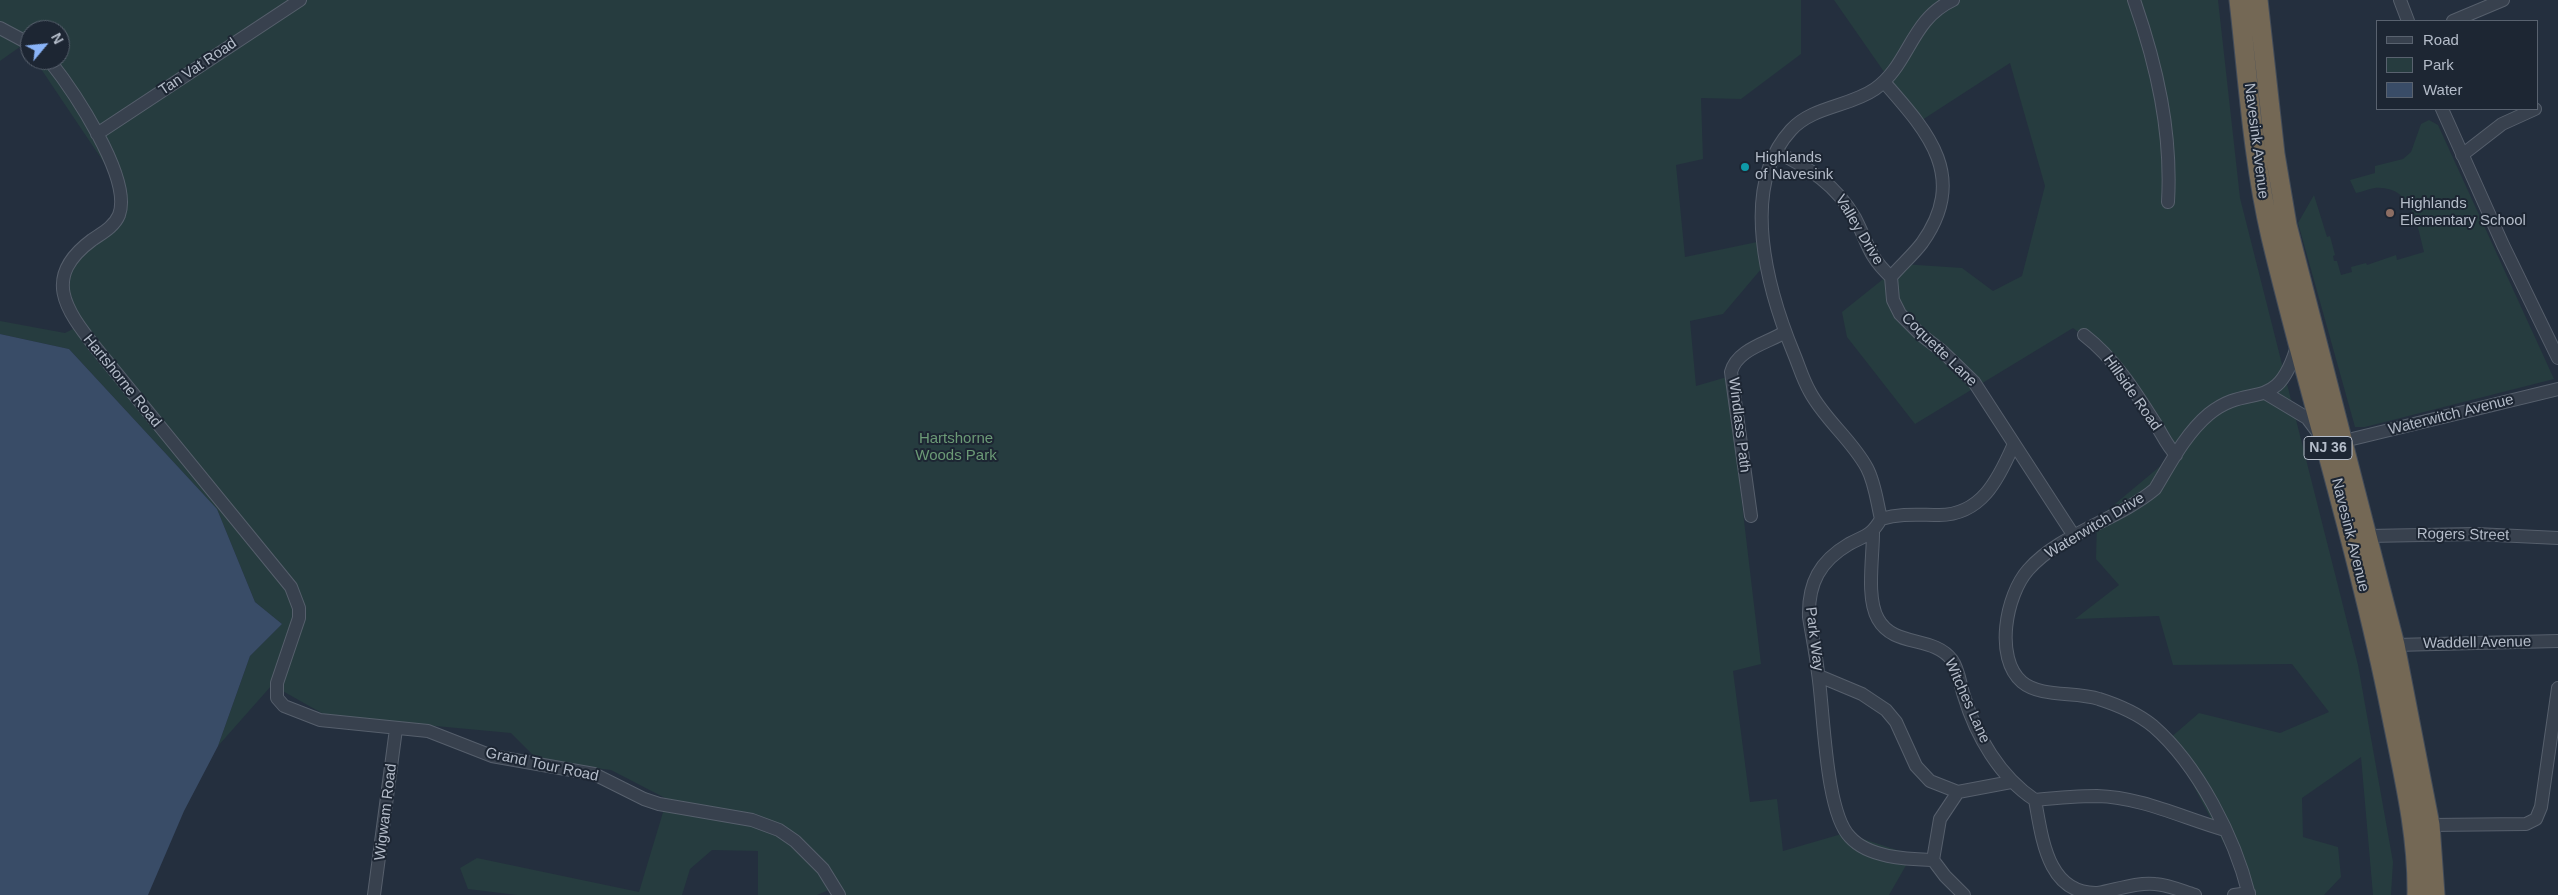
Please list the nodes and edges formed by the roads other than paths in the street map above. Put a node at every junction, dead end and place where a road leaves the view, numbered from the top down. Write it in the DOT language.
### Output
graph roads {
  1 [pos="300,0"];
  2 [pos="1954,0"];
  3 [pos="2134,0"];
  4 [pos="2239,0"];
  5 [pos="2258,0"];
  6 [pos="2400,0"];
  7 [pos="2503,0"];
  8 [pos="2408,20"];
  9 [pos="2455,20"];
  10 [pos="0,28"];
  11 [pos="20,39"];
  12 [pos="57,70"];
  13 [pos="1884,82"];
  14 [pos="2442,110"];
  15 [pos="2532,110"];
  16 [pos="97,134"];
  17 [pos="1776,152"];
  18 [pos="2462,156"];
  19 [pos="2168,202"];
  20 [pos="1891,277"];
  21 [pos="1785,332"];
  22 [pos="2084,335"];
  23 [pos="2298,340"];
  24 [pos="2558,358"];
  25 [pos="2558,389"];
  26 [pos="2267,394"];
  27 [pos="2335,442"];
  28 [pos="2013,446"];
  29 [pos="2176,455"];
  30 [pos="1751,516"];
  31 [pos="1881,519"];
  32 [pos="1873,536"];
  33 [pos="2074,536"];
  34 [pos="2368,536"];
  35 [pos="2558,538"];
  36 [pos="2558,641"];
  37 [pos="2395,645"];
  38 [pos="1819,676"];
  39 [pos="2558,688"];
  40 [pos="277,698"];
  41 [pos="396,729"];
  42 [pos="2011,782"];
  43 [pos="1958,792"];
  44 [pos="2035,800"];
  45 [pos="2430,825"];
  46 [pos="2225,830"];
  47 [pos="1933,860"];
  48 [pos="2249,894"];
  49 [pos="374,895"];
  50 [pos="839,895"];
  51 [pos="1964,895"];
  52 [pos="2195,895"];
  53 [pos="2234,895"];
  54 [pos="2417,895"];
  55 [pos="2435,895"];
  1 -- 16 [label="street, Tan Vat Road"];
  2 -- 13 [label="street"];
  3 -- 19 [label="street"];
  4 -- 23 [label="highway, Navesink Avenue / NJ 36"];
  5 -- 27 [label="highway, Navesink Avenue / NJ 36"];
  6 -- 8 [label="street"];
  7 -- 9 [label="street"];
  10 -- 11 [label="street"];
  12 -- 16 [label="street, Hartshorne Road"];
  13 -- 17 [label="street"];
  13 -- 20 [label="street"];
  14 -- 18 [label="street"];
  15 -- 18 [label="street"];
  16 -- 40 [label="street, Hartshorne Road"];
  17 -- 20 [label="street, Valley Drive"];
  17 -- 21 [label="street"];
  18 -- 24 [label="street"];
  20 -- 28 [label="street, Coquette Lane"];
  21 -- 30 [label="street, Windlass Path"];
  21 -- 31 [label="street"];
  22 -- 29 [label="street, Hillside Road"];
  23 -- 26 [label="street"];
  23 -- 27 [label="highway, Navesink Avenue / NJ 36"];
  25 -- 27 [label="street, Waterwitch Avenue"];
  26 -- 27 [label="street"];
  26 -- 29 [label="street, Waterwitch Drive"];
  27 -- 34 [label="highway, Navesink Avenue / NJ 36"];
  27 -- 54 [label="highway, Navesink Avenue / NJ 36"];
  28 -- 31 [label="street"];
  28 -- 33 [label="street, Coquette Lane"];
  29 -- 33 [label="street, Waterwitch Drive"];
  31 -- 32 [label="street"];
  32 -- 38 [label="street, Park Way"];
  32 -- 42 [label="street, Witches Lane"];
  33 -- 46 [label="street, Waterwitch Drive"];
  34 -- 35 [label="street, Rogers Street"];
  34 -- 37 [label="highway, Navesink Avenue / NJ 36"];
  36 -- 37 [label="street, Waddell Avenue"];
  37 -- 45 [label="highway, Navesink Avenue / NJ 36"];
  38 -- 43 [label="street"];
  38 -- 47 [label="street, Park Way"];
  39 -- 45 [label="street"];
  40 -- 41 [label="street, Grand Tour Road"];
  41 -- 49 [label="street, Wigwam Road"];
  41 -- 50 [label="street, Grand Tour Road"];
  42 -- 43 [label="street"];
  42 -- 44 [label="street, Witches Lane"];
  43 -- 47 [label="street"];
  44 -- 46 [label="street"];
  44 -- 52 [label="street"];
  45 -- 55 [label="highway, Navesink Avenue / NJ 36"];
  46 -- 48 [label="street"];
  47 -- 51 [label="street"];
  48 -- 53 [label="street"];
}
